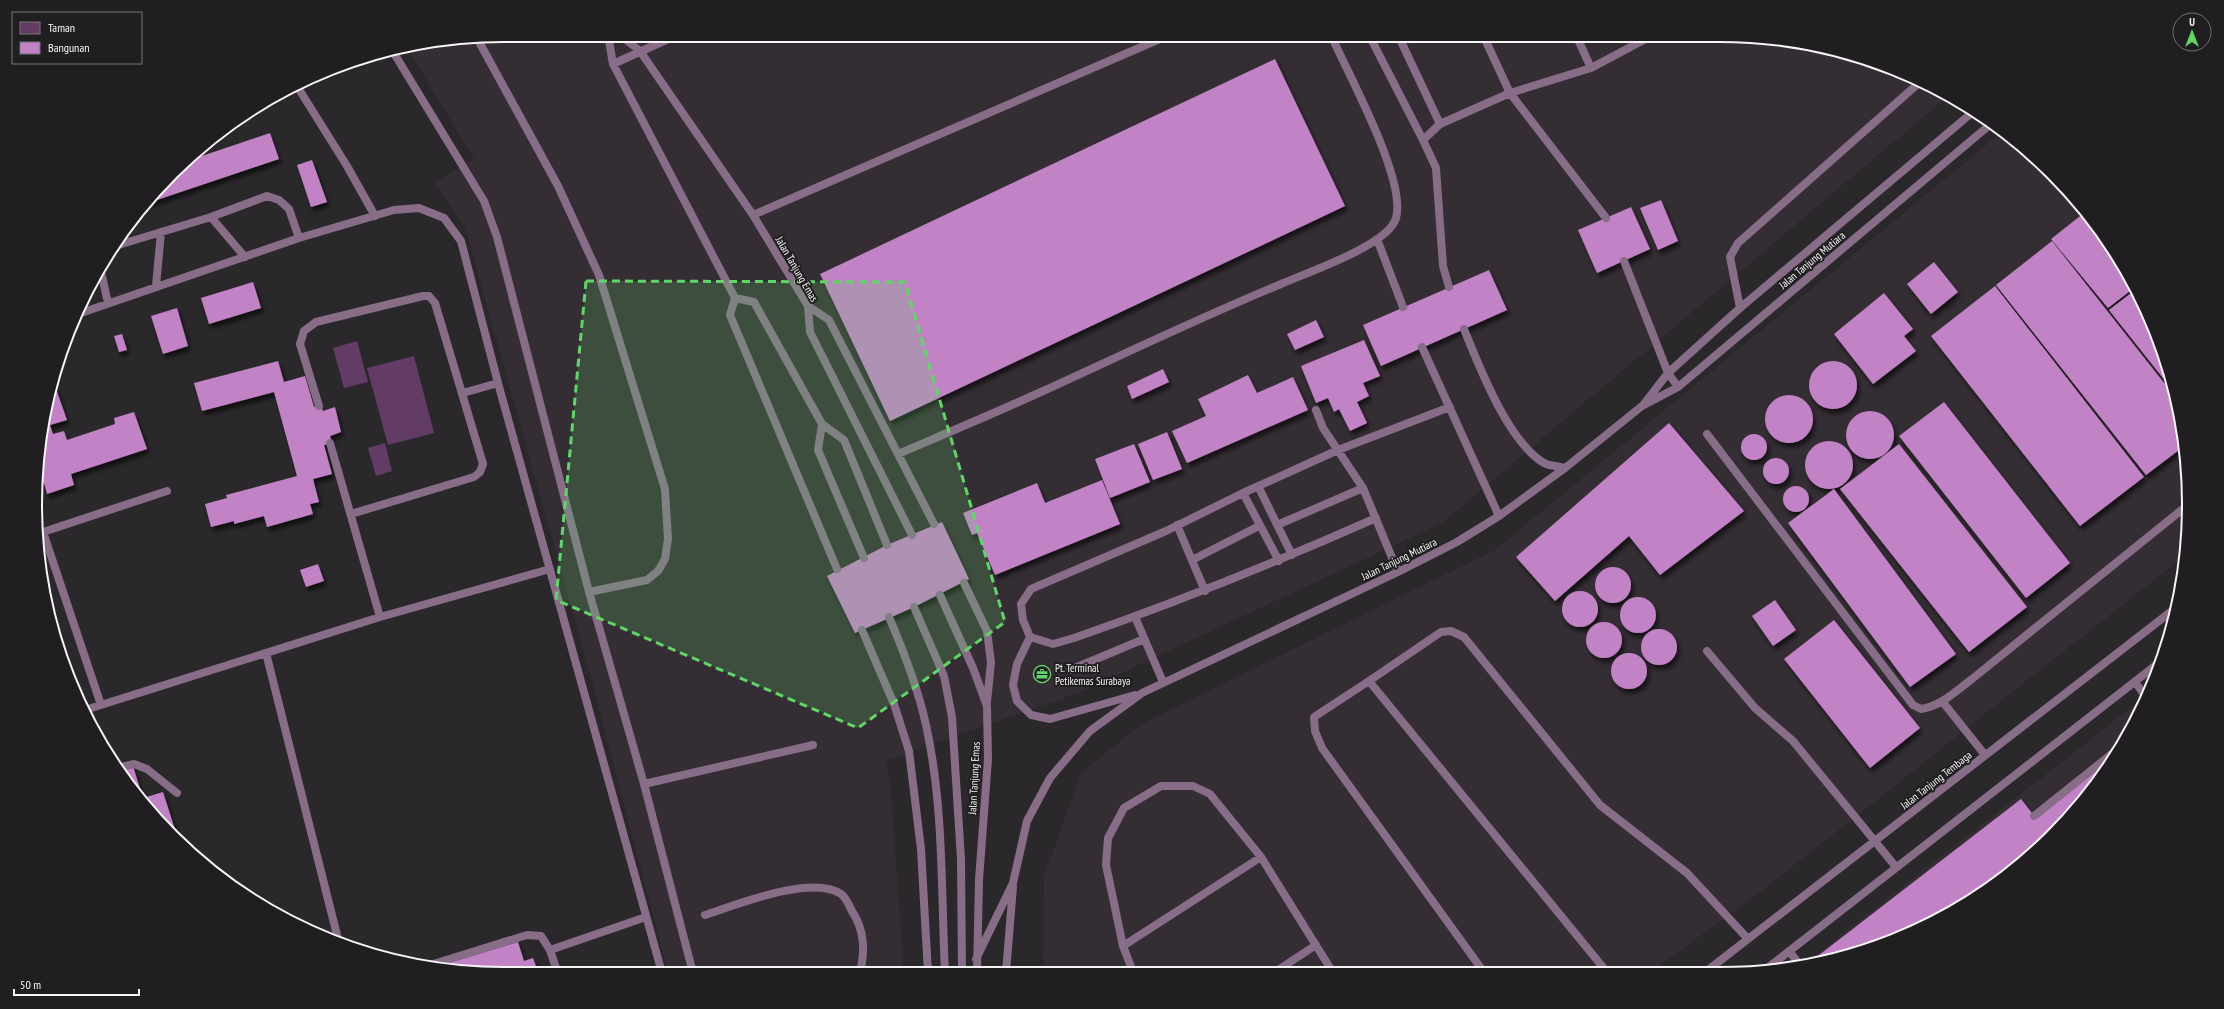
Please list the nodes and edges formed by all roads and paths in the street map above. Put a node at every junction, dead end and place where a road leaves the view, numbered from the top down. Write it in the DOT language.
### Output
graph roads {
  1 [pos="609,42"];
  2 [pos="629,42"];
  3 [pos="660,42"];
  4 [pos="1153,42"];
  5 [pos="1334,42"];
  6 [pos="1373,42"];
  7 [pos="1401,42"];
  8 [pos="1486,42"];
  9 [pos="1579,42"];
  10 [pos="1640,42"];
  11 [pos="480,43"];
  12 [pos="640,51"];
  13 [pos="395,56"];
  14 [pos="612,64"];
  15 [pos="1591,68"];
  16 [pos="1915,86"];
  17 [pos="299,91"];
  18 [pos="1510,93"];
  19 [pos="1969,115"];
  20 [pos="1440,124"];
  21 [pos="1987,128"];
  22 [pos="1423,140"];
  23 [pos="753,215"];
  24 [pos="375,216"];
  25 [pos="211,217"];
  26 [pos="1606,218"];
  27 [pos="161,232"];
  28 [pos="299,238"];
  29 [pos="1377,239"];
  30 [pos="123,243"];
  31 [pos="245,257"];
  32 [pos="1624,260"];
  33 [pos="102,277"];
  34 [pos="156,286"];
  35 [pos="1449,287"];
  36 [pos="735,298"];
  37 [pos="108,303"];
  38 [pos="808,306"];
  39 [pos="1403,307"];
  40 [pos="1740,308"];
  41 [pos="85,312"];
  42 [pos="1464,329"];
  43 [pos="1422,347"];
  44 [pos="1668,373"];
  45 [pos="498,383"];
  46 [pos="1678,387"];
  47 [pos="463,392"];
  48 [pos="319,406"];
  49 [pos="1642,406"];
  50 [pos="1450,407"];
  51 [pos="1316,410"];
  52 [pos="822,424"];
  53 [pos="1707,434"];
  54 [pos="330,443"];
  55 [pos="1338,450"];
  56 [pos="898,454"];
  57 [pos="1564,468"];
  58 [pos="1258,486"];
  59 [pos="1363,488"];
  60 [pos="167,491"];
  61 [pos="1243,493"];
  62 [pos="2182,510"];
  63 [pos="350,514"];
  64 [pos="1499,516"];
  65 [pos="1376,518"];
  66 [pos="934,524"];
  67 [pos="1177,525"];
  68 [pos="1277,525"];
  69 [pos="1259,526"];
  70 [pos="43,532"];
  71 [pos="912,535"];
  72 [pos="44,544"];
  73 [pos="887,545"];
  74 [pos="1292,555"];
  75 [pos="864,558"];
  76 [pos="1192,560"];
  77 [pos="1279,561"];
  78 [pos="550,569"];
  79 [pos="837,569"];
  80 [pos="1398,572"];
  81 [pos="964,583"];
  82 [pos="1205,591"];
  83 [pos="589,592"];
  84 [pos="940,595"];
  85 [pos="914,607"];
  86 [pos="2169,614"];
  87 [pos="380,617"];
  88 [pos="889,617"];
  89 [pos="1135,617"];
  90 [pos="862,630"];
  91 [pos="1030,637"];
  92 [pos="1144,639"];
  93 [pos="1707,651"];
  94 [pos="266,653"];
  95 [pos="2151,669"];
  96 [pos="1070,670"];
  97 [pos="1369,681"];
  98 [pos="1163,682"];
  99 [pos="2134,682"];
  100 [pos="2142,692"];
  101 [pos="1142,693"];
  102 [pos="1942,701"];
  103 [pos="101,705"];
  104 [pos="987,706"];
  105 [pos="90,709"];
  106 [pos="814,745"];
  107 [pos="1985,756"];
  108 [pos="2104,761"];
  109 [pos="124,766"];
  110 [pos="644,784"];
  111 [pos="177,793"];
  112 [pos="2034,816"];
  113 [pos="1876,841"];
  114 [pos="1261,857"];
  115 [pos="1896,867"];
  116 [pos="1013,882"];
  117 [pos="705,915"];
  118 [pos="646,917"];
  119 [pos="337,935"];
  120 [pos="1748,939"];
  121 [pos="1316,945"];
  122 [pos="1123,946"];
  123 [pos="550,950"];
  124 [pos="1789,951"];
  125 [pos="976,959"];
  126 [pos="1796,960"];
  127 [pos="439,962"];
  128 [pos="1773,964"];
  129 [pos="556,967"];
  130 [pos="660,967"];
  131 [pos="692,967"];
  132 [pos="862,967"];
  133 [pos="928,967"];
  134 [pos="945,967"];
  135 [pos="962,967"];
  136 [pos="977,967"];
  137 [pos="1006,967"];
  138 [pos="1131,967"];
  139 [pos="1283,967"];
  140 [pos="1330,967"];
  141 [pos="1480,967"];
  142 [pos="1604,967"];
  143 [pos="1712,967"];
  1 -- 14 [label="lane"];
  2 -- 12 [label="lane, Jalan Tanjung Emas"];
  3 -- 12 [label="lane"];
  4 -- 23 [label="lane"];
  5 -- 29 [label="lane"];
  6 -- 22 [label="lane"];
  7 -- 20 [label="lane"];
  8 -- 18 [label="lane"];
  9 -- 15 [label="lane"];
  10 -- 15 [label="lane"];
  11 -- 83 [label="lane"];
  12 -- 14 [label="lane"];
  12 -- 23 [label="lane, Jalan Tanjung Emas"];
  13 -- 83 [label="lane"];
  14 -- 36 [label="lane"];
  15 -- 18 [label="lane"];
  16 -- 40 [label="lane"];
  17 -- 24 [label="lane"];
  18 -- 20 [label="lane"];
  18 -- 26 [label="lane"];
  19 -- 40 [label="lane, Jalan Tanjung Mutiara"];
  20 -- 22 [label="lane"];
  21 -- 46 [label="lane, Jalan Tanjung Mutiara"];
  22 -- 35 [label="lane"];
  23 -- 38 [label="lane, Jalan Tanjung Emas"];
  24 -- 28 [label="lane"];
  24 -- 45 [label="lane"];
  25 -- 27 [label="lane"];
  25 -- 28 [label="lane"];
  25 -- 31 [label="lane"];
  27 -- 30 [label="lane"];
  27 -- 34 [label="lane"];
  28 -- 31 [label="lane"];
  29 -- 39 [label="lane"];
  29 -- 56 [label="lane"];
  31 -- 34 [label="lane"];
  32 -- 44 [label="lane"];
  33 -- 37 [label="lane"];
  34 -- 37 [label="lane"];
  36 -- 52 [label="lane"];
  36 -- 79 [label="lane"];
  37 -- 41 [label="lane"];
  38 -- 56 [label="lane"];
  38 -- 71 [label="lane, Jalan Tanjung Emas"];
  40 -- 44 [label="lane, Jalan Tanjung Mutiara"];
  42 -- 57 [label="lane"];
  43 -- 50 [label="lane"];
  44 -- 46 [label="lane"];
  44 -- 49 [label="lane, Jalan Tanjung Mutiara"];
  45 -- 47 [label="lane"];
  45 -- 78 [label="lane"];
  46 -- 49 [label="lane, Jalan Tanjung Mutiara"];
  47 -- 48 [label="lane"];
  47 -- 63 [label="lane"];
  49 -- 57 [label="lane, Jalan Tanjung Mutiara"];
  50 -- 55 [label="lane"];
  50 -- 64 [label="lane"];
  51 -- 55 [label="lane"];
  52 -- 73 [label="lane"];
  52 -- 75 [label="lane"];
  53 -- 102 [label="lane"];
  54 -- 63 [label="lane"];
  55 -- 58 [label="lane"];
  55 -- 59 [label="lane"];
  56 -- 66 [label="lane"];
  57 -- 64 [label="lane, Jalan Tanjung Mutiara"];
  58 -- 61 [label="lane"];
  58 -- 68 [label="lane"];
  59 -- 65 [label="lane"];
  59 -- 68 [label="lane"];
  60 -- 70 [label="lane"];
  61 -- 67 [label="lane"];
  61 -- 69 [label="lane"];
  62 -- 102 [label="lane"];
  63 -- 87 [label="lane"];
  64 -- 80 [label="lane, Jalan Tanjung Mutiara"];
  65 -- 74 [label="lane"];
  65 -- 80 [label="lane"];
  67 -- 76 [label="lane"];
  67 -- 91 [label="lane"];
  68 -- 74 [label="lane"];
  69 -- 76 [label="lane"];
  69 -- 77 [label="lane"];
  72 -- 103 [label="lane"];
  74 -- 77 [label="lane"];
  76 -- 82 [label="lane"];
  77 -- 82 [label="lane"];
  78 -- 87 [label="lane"];
  78 -- 118 [label="lane"];
  80 -- 98 [label="lane, Jalan Tanjung Mutiara"];
  81 -- 104 [label="lane"];
  82 -- 89 [label="lane"];
  83 -- 110 [label="lane"];
  84 -- 104 [label="lane, Jalan Tanjung Emas"];
  85 -- 135 [label="lane, Jalan Tanjung Emas"];
  86 -- 107 [label="lane, Jalan Tanjung Tembaga"];
  87 -- 94 [label="lane"];
  88 -- 134 [label="lane"];
  89 -- 91 [label="lane"];
  89 -- 92 [label="lane"];
  90 -- 133 [label="lane"];
  91 -- 101 [label="lane, Jalan Tanjung Mutiara"];
  92 -- 96 [label="lane"];
  92 -- 98 [label="lane"];
  93 -- 113 [label="lane"];
  94 -- 103 [label="lane"];
  94 -- 119 [label="lane"];
  95 -- 99 [label="lane"];
  97 -- 120 [label="lane"];
  97 -- 141 [label="lane"];
  97 -- 142 [label="lane"];
  98 -- 101 [label="lane, Jalan Tanjung Mutiara"];
  99 -- 100 [label="lane"];
  99 -- 115 [label="lane"];
  101 -- 116 [label="lane, Jalan Tanjung Mutiara"];
  102 -- 107 [label="lane"];
  103 -- 105 [label="lane"];
  104 -- 125 [label="lane, Jalan Tanjung Emas"];
  106 -- 110 [label="lane"];
  107 -- 113 [label="lane, Jalan Tanjung Tembaga"];
  108 -- 112 [label="lane"];
  109 -- 111 [label="lane"];
  110 -- 131 [label="lane"];
  113 -- 115 [label="lane"];
  113 -- 120 [label="lane, Jalan Tanjung Tembaga"];
  114 -- 121 [label="lane"];
  114 -- 122 [label="lane"];
  114 -- 122 [label="lane"];
  115 -- 124 [label="lane"];
  116 -- 125 [label="lane, Jalan Tanjung Mutiara"];
  116 -- 137 [label="lane"];
  117 -- 132 [label="lane"];
  118 -- 123 [label="lane"];
  118 -- 130 [label="lane"];
  120 -- 143 [label="lane, Jalan Tanjung Tembaga"];
  121 -- 139 [label="lane"];
  121 -- 140 [label="lane"];
  122 -- 138 [label="lane"];
  123 -- 127 [label="lane"];
  123 -- 129 [label="lane"];
  124 -- 126 [label="lane"];
  124 -- 128 [label="lane"];
  125 -- 136 [label="lane, Jalan Tanjung Emas"];
}
